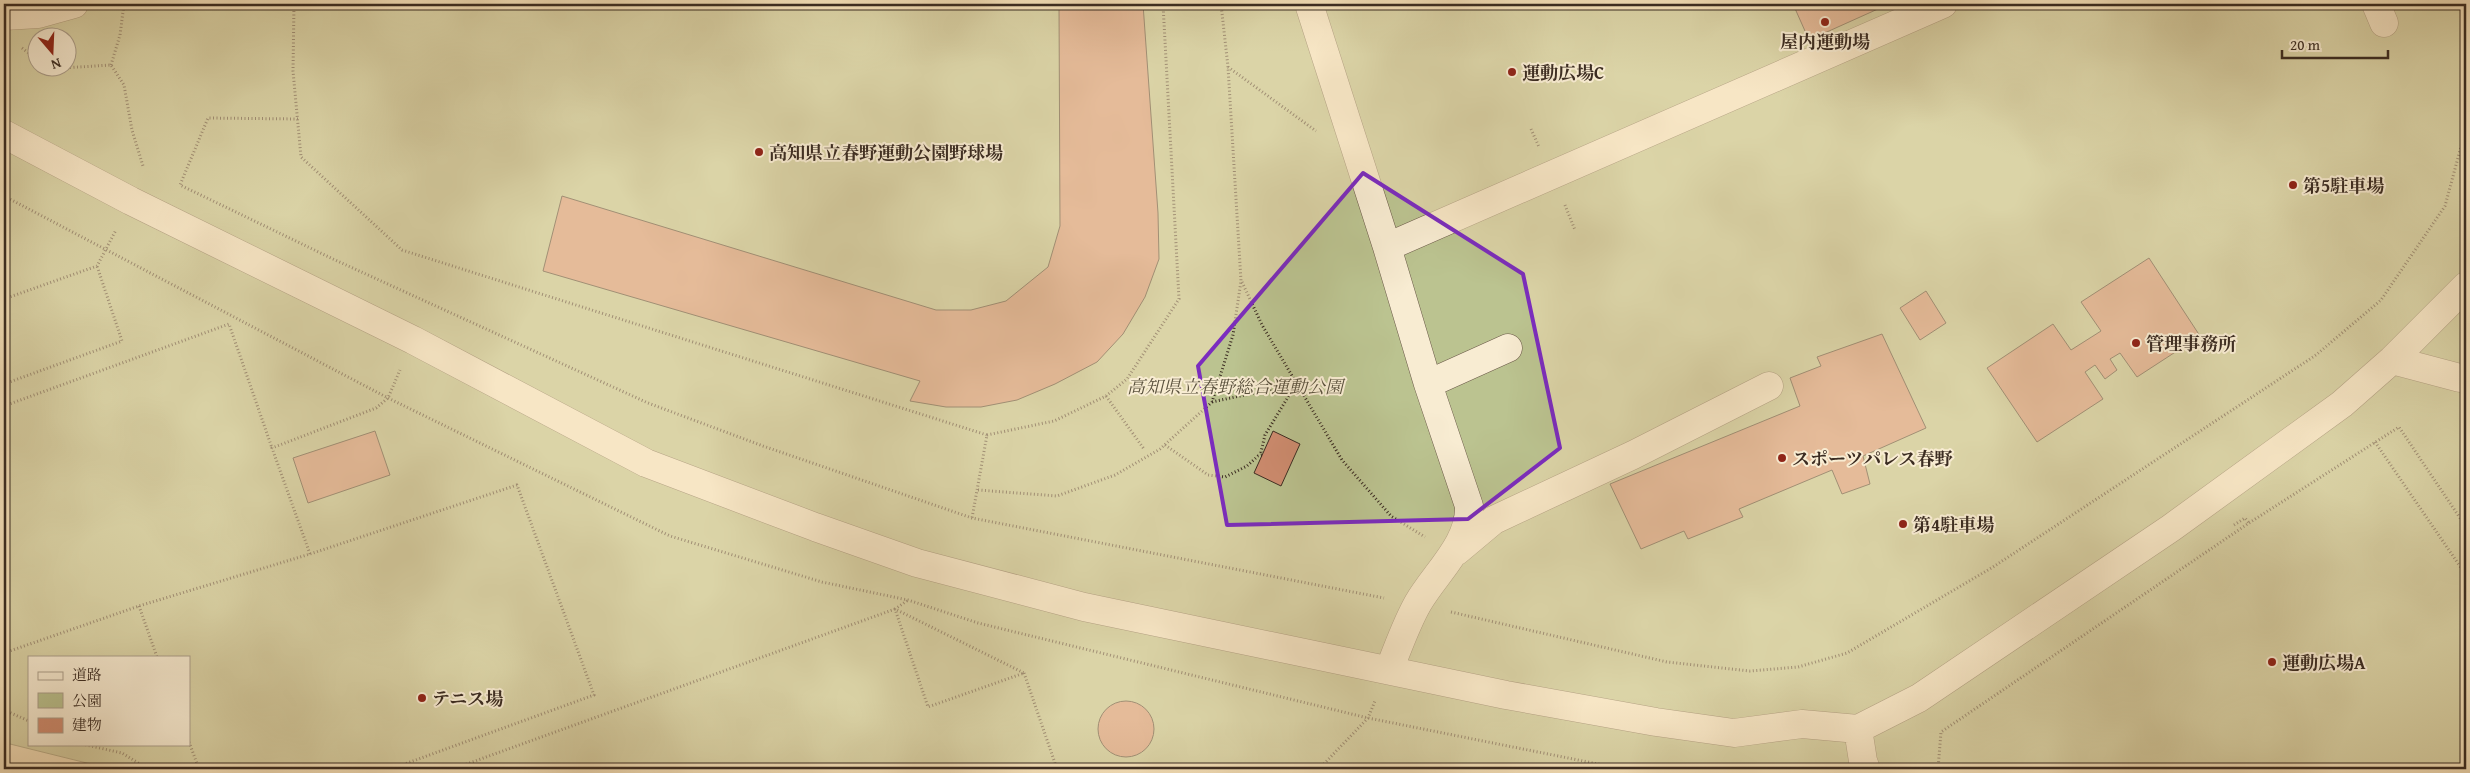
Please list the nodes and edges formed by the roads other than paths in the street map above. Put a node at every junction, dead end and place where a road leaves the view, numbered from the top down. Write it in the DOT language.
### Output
graph roads {
  1 [pos="74,4"];
  2 [pos="1309,4"];
  3 [pos="1943,4"];
  4 [pos="4,16"];
  5 [pos="4,134"];
  6 [pos="1387,247"];
  7 [pos="2466,286"];
  8 [pos="1508,348"];
  9 [pos="2392,360"];
  10 [pos="2466,377"];
  11 [pos="1428,384"];
  12 [pos="1769,386"];
  13 [pos="1453,554"];
  14 [pos="1389,670"];
  15 [pos="1858,729"];
  16 [pos="1866,769"];
  1 -- 4 [label="street"];
  2 -- 6 [label="street"];
  3 -- 6 [label="street"];
  5 -- 14 [label="street"];
  6 -- 11 [label="street"];
  7 -- 9 [label="street"];
  8 -- 11 [label="street"];
  9 -- 10 [label="street"];
  9 -- 15 [label="street"];
  11 -- 13 [label="street"];
  12 -- 13 [label="street"];
  13 -- 14 [label="street"];
  14 -- 15 [label="street"];
  15 -- 16 [label="street"];
}
